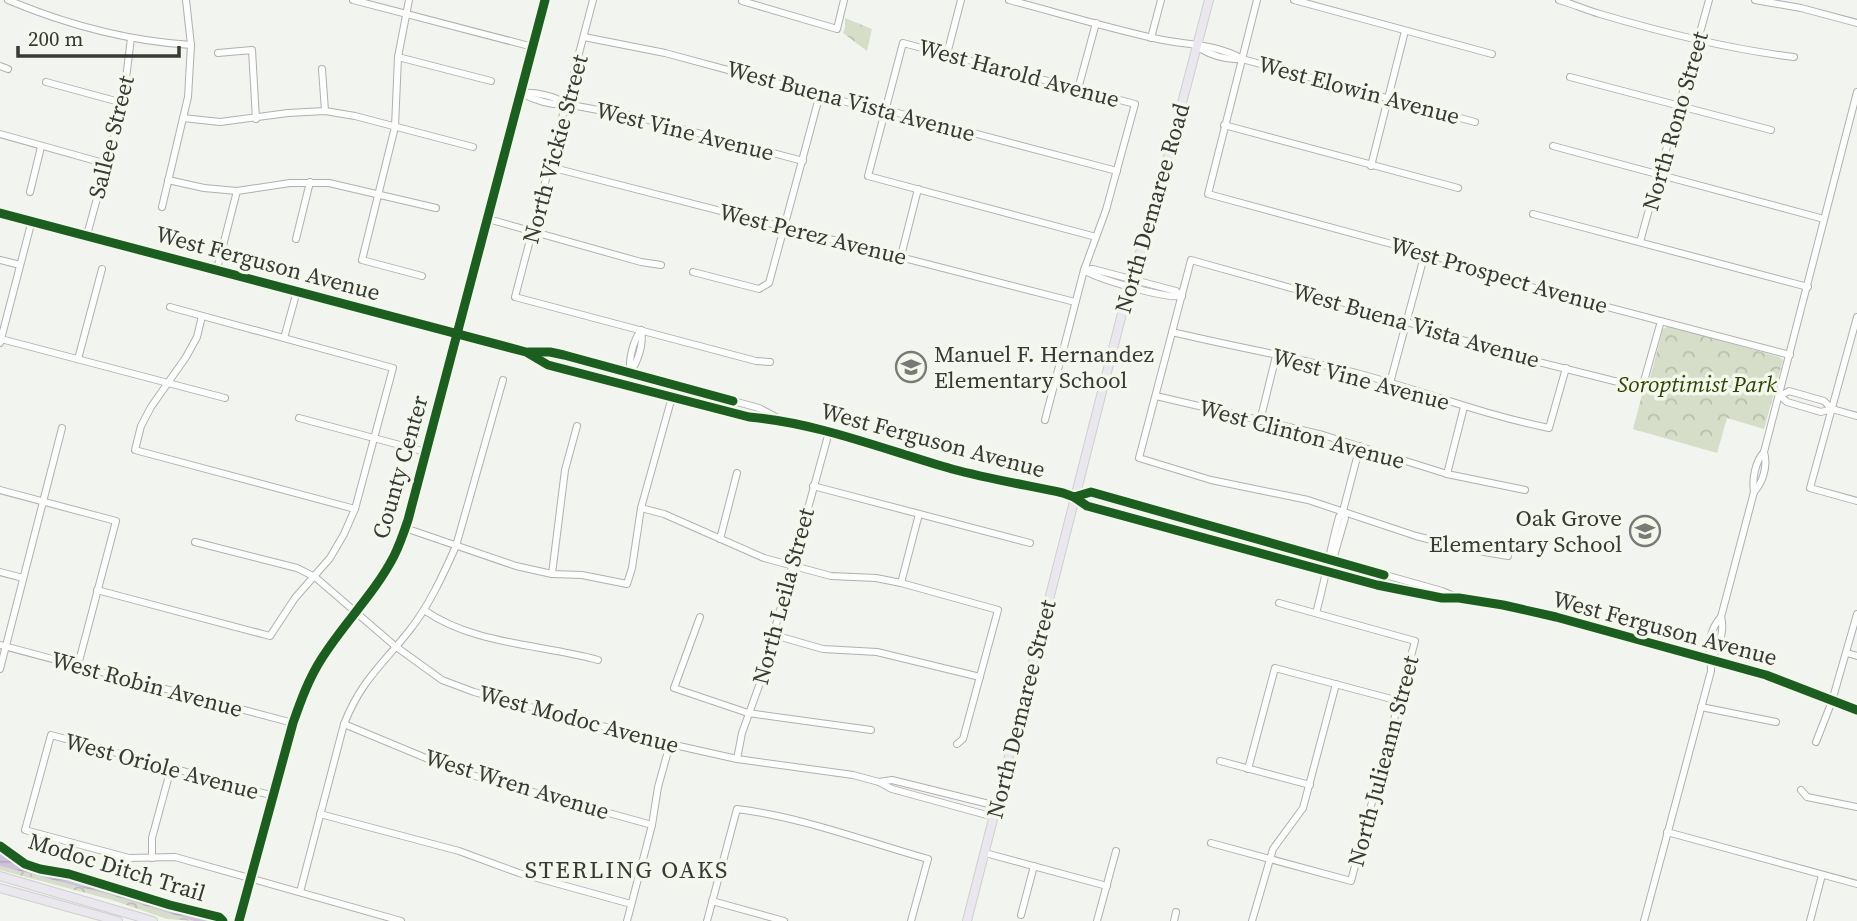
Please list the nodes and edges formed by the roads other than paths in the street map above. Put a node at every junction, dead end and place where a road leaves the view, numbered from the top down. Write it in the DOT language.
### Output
graph roads {
  1 [pos="8,0"];
  2 [pos="186,0"];
  3 [pos="353,0"];
  4 [pos="410,0"];
  5 [pos="545,0"];
  6 [pos="593,0"];
  7 [pos="844,0"];
  8 [pos="961,0"];
  9 [pos="1009,0"];
  10 [pos="1161,0"];
  11 [pos="1209,0"];
  12 [pos="1257,0"];
  13 [pos="1294,0"];
  14 [pos="1559,0"];
  15 [pos="1709,0"];
  16 [pos="1755,0"];
  17 [pos="742,1"];
  18 [pos="406,14"];
  19 [pos="1096,23"];
  20 [pos="1857,23"];
  21 [pos="1405,31"];
  22 [pos="584,37"];
  23 [pos="131,38"];
  24 [pos="1151,38"];
  25 [pos="1698,41"];
  26 [pos="191,45"];
  27 [pos="533,47"];
  28 [pos="1197,47"];
  29 [pos="218,53"];
  30 [pos="947,54"];
  31 [pos="1492,54"];
  32 [pos="398,57"];
  33 [pos="1794,57"];
  34 [pos="1242,59"];
  35 [pos="0,66"];
  36 [pos="8,69"];
  37 [pos="322,69"];
  38 [pos="1570,77"];
  39 [pos="491,81"];
  40 [pos="46,82"];
  41 [pos="1078,89"];
  42 [pos="1857,92"];
  43 [pos="521,93"];
  44 [pos="820,94"];
  45 [pos="1389,98"];
  46 [pos="123,103"];
  47 [pos="566,104"];
  48 [pos="1679,106"];
  49 [pos="886,110"];
  50 [pos="325,111"];
  51 [pos="183,118"];
  52 [pos="256,119"];
  53 [pos="1475,122"];
  54 [pos="1224,125"];
  55 [pos="395,127"];
  56 [pos="1770,130"];
  57 [pos="0,134"];
  58 [pos="1553,146"];
  59 [pos="473,147"];
  60 [pos="41,148"];
  61 [pos="803,160"];
  62 [pos="107,164"];
  63 [pos="1371,166"];
  64 [pos="550,167"];
  65 [pos="1117,171"];
  66 [pos="1658,173"];
  67 [pos="168,180"];
  68 [pos="310,182"];
  69 [pos="1458,188"];
  70 [pos="918,189"];
  71 [pos="237,191"];
  72 [pos="30,192"];
  73 [pos="379,194"];
  74 [pos="162,207"];
  75 [pos="436,208"];
  76 [pos="0,213"];
  77 [pos="1533,214"];
  78 [pos="488,219"];
  79 [pos="1824,219"];
  80 [pos="32,220"];
  81 [pos="783,227"];
  82 [pos="533,231"];
  83 [pos="87,235"];
  84 [pos="1096,237"];
  85 [pos="296,239"];
  86 [pos="1640,242"];
  87 [pos="1425,253"];
  88 [pos="901,256"];
  89 [pos="0,260"];
  90 [pos="20,265"];
  91 [pos="661,265"];
  92 [pos="102,269"];
  93 [pos="216,269"];
  94 [pos="1084,270"];
  95 [pos="693,272"];
  96 [pos="422,275"];
  97 [pos="1130,282"];
  98 [pos="1808,287"];
  99 [pos="297,291"];
  100 [pos="1182,296"];
  101 [pos="1074,302"];
  102 [pos="170,307"];
  103 [pos="202,316"];
  104 [pos="1857,317"];
  105 [pos="1661,321"];
  106 [pos="1407,322"];
  107 [pos="641,330"];
  108 [pos="1855,331"];
  109 [pos="1172,332"];
  110 [pos="458,334"];
  111 [pos="284,338"];
  112 [pos="1,341"];
  113 [pos="526,352"];
  114 [pos="1790,355"];
  115 [pos="1276,356"];
  116 [pos="78,359"];
  117 [pos="770,362"];
  118 [pos="1566,368"];
  119 [pos="630,373"];
  120 [pos="503,380"];
  121 [pos="1390,383"];
  122 [pos="169,384"];
  123 [pos="1156,396"];
  124 [pos="1780,396"];
  125 [pos="1807,396"];
  126 [pos="672,397"];
  127 [pos="225,398"];
  128 [pos="1465,407"];
  129 [pos="1804,407"];
  130 [pos="1832,409"];
  131 [pos="1857,416"];
  132 [pos="299,418"];
  133 [pos="781,420"];
  134 [pos="1045,420"];
  135 [pos="1260,421"];
  136 [pos="577,426"];
  137 [pos="62,429"];
  138 [pos="829,432"];
  139 [pos="374,439"];
  140 [pos="1360,446"];
  141 [pos="426,452"];
  142 [pos="737,473"];
  143 [pos="1447,474"];
  144 [pos="813,486"];
  145 [pos="1525,490"];
  146 [pos="0,491"];
  147 [pos="1074,497"];
  148 [pos="42,501"];
  149 [pos="1857,501"];
  150 [pos="641,508"];
  151 [pos="355,509"];
  152 [pos="1343,511"];
  153 [pos="919,514"];
  154 [pos="405,528"];
  155 [pos="720,539"];
  156 [pos="195,542"];
  157 [pos="1030,543"];
  158 [pos="456,546"];
  159 [pos="1508,556"];
  160 [pos="1330,560"];
  161 [pos="792,566"];
  162 [pos="0,572"];
  163 [pos="1327,572"];
  164 [pos="552,574"];
  165 [pos="315,577"];
  166 [pos="23,578"];
  167 [pos="901,583"];
  168 [pos="97,590"];
  169 [pos="1459,598"];
  170 [pos="1279,603"];
  171 [pos="424,610"];
  172 [pos="355,613"];
  173 [pos="1316,613"];
  174 [pos="1857,614"];
  175 [pos="699,617"];
  176 [pos="774,635"];
  177 [pos="3,646"];
  178 [pos="395,646"];
  179 [pos="1847,653"];
  180 [pos="1857,656"];
  181 [pos="1711,659"];
  182 [pos="598,660"];
  183 [pos="78,665"];
  184 [pos="0,669"];
  185 [pos="980,677"];
  186 [pos="1336,684"];
  187 [pos="1399,701"];
  188 [pos="1832,701"];
  189 [pos="1701,707"];
  190 [pos="1857,710"];
  191 [pos="748,713"];
  192 [pos="1776,722"];
  193 [pos="293,723"];
  194 [pos="344,724"];
  195 [pos="871,730"];
  196 [pos="1816,742"];
  197 [pos="670,744"];
  198 [pos="957,744"];
  199 [pos="737,759"];
  200 [pos="1220,761"];
  201 [pos="171,768"];
  202 [pos="1248,769"];
  203 [pos="879,782"];
  204 [pos="1310,785"];
  205 [pos="1801,790"];
  206 [pos="274,796"];
  207 [pos="997,806"];
  208 [pos="1857,807"];
  209 [pos="320,814"];
  210 [pos="994,817"];
  211 [pos="652,825"];
  212 [pos="1667,832"];
  213 [pos="1211,843"];
  214 [pos="1116,851"];
  215 [pos="985,853"];
  216 [pos="152,858"];
  217 [pos="1269,859"];
  218 [pos="1034,866"];
  219 [pos="1822,875"];
  220 [pos="0,876"];
  221 [pos="251,878"];
  222 [pos="1857,884"];
  223 [pos="1107,886"];
  224 [pos="0,888"];
  225 [pos="300,892"];
  226 [pos="712,901"];
  227 [pos="631,904"];
  228 [pos="1176,912"];
  229 [pos="1021,915"];
  230 [pos="118,921"];
  231 [pos="153,921"];
  232 [pos="239,921"];
  233 [pos="401,921"];
  234 [pos="627,921"];
  235 [pos="707,921"];
  236 [pos="784,921"];
  237 [pos="911,921"];
  238 [pos="967,921"];
  239 [pos="1097,921"];
  240 [pos="1174,921"];
  241 [pos="1252,921"];
  242 [pos="1644,921"];
  243 [pos="1810,921"];
  1 -- 23 [label="street"];
  2 -- 26 [label="street"];
  3 -- 18 [label="street"];
  4 -- 18 [label="street"];
  5 -- 27 [label="street, County Center"];
  6 -- 22 [label="street, North Vickie Street"];
  7 -- 17 [label="street"];
  8 -- 30 [label="street"];
  9 -- 19 [label="street, West Elowin Avenue"];
  10 -- 24 [label="street"];
  11 -- 28 [label="main road, North Demaree Road"];
  12 -- 34 [label="street"];
  13 -- 21 [label="street"];
  14 -- 25 [label="street"];
  15 -- 25 [label="street, North Rono Street"];
  16 -- 20 [label="street"];
  18 -- 27 [label="street"];
  18 -- 32 [label="street"];
  19 -- 24 [label="street, West Elowin Avenue"];
  19 -- 41 [label="street"];
  21 -- 31 [label="street"];
  21 -- 45 [label="street"];
  22 -- 44 [label="street, West Buena Vista Avenue"];
  22 -- 47 [label="street, North Vickie Street"];
  23 -- 26 [label="street"];
  23 -- 46 [label="street, Sallee Street"];
  24 -- 28 [label="street, West Elowin Avenue"];
  25 -- 33 [label="street"];
  25 -- 48 [label="street, North Rono Street"];
  26 -- 51 [label="street"];
  27 -- 43 [label="street, County Center"];
  28 -- 34 [label="street, West Elowin Avenue"];
  28 -- 97 [label="main road, North Demaree Road"];
  29 -- 52 [label="street"];
  30 -- 41 [label="street, West Harold Avenue"];
  30 -- 49 [label="street, West Harold Avenue"];
  32 -- 39 [label="street"];
  32 -- 55 [label="street"];
  34 -- 45 [label="street, West Elowin Avenue"];
  34 -- 54 [label="street"];
  35 -- 36 [label="street"];
  37 -- 50 [label="street"];
  38 -- 48 [label="street"];
  40 -- 46 [label="street"];
  41 -- 65 [label="street, West Harold Avenue"];
  42 -- 79 [label="street"];
  43 -- 47 [label="street, West Vine Avenue"];
  43 -- 78 [label="street, County Center"];
  44 -- 49 [label="street, West Buena Vista Avenue"];
  44 -- 61 [label="street"];
  45 -- 53 [label="street, West Elowin Avenue"];
  45 -- 63 [label="street"];
  46 -- 62 [label="street, Sallee Street"];
  47 -- 61 [label="street, West Vine Avenue"];
  47 -- 64 [label="street, North Vickie Street"];
  48 -- 56 [label="street"];
  48 -- 66 [label="street, North Rono Street"];
  49 -- 65 [label="street, West Buena Vista Avenue"];
  49 -- 70 [label="street"];
  50 -- 52 [label="street"];
  50 -- 55 [label="street"];
  51 -- 52 [label="street"];
  51 -- 67 [label="street"];
  54 -- 63 [label="street"];
  54 -- 87 [label="street, West Prospect Avenue"];
  55 -- 59 [label="street"];
  55 -- 73 [label="street"];
  57 -- 60 [label="street"];
  58 -- 66 [label="street"];
  60 -- 62 [label="street"];
  60 -- 72 [label="street"];
  61 -- 81 [label="street"];
  62 -- 83 [label="street, Sallee Street"];
  63 -- 69 [label="street"];
  64 -- 81 [label="street, West Perez Avenue"];
  64 -- 82 [label="street, North Vickie Street"];
  65 -- 84 [label="street"];
  66 -- 79 [label="street"];
  66 -- 86 [label="street, North Rono Street"];
  67 -- 71 [label="street"];
  67 -- 74 [label="street"];
  68 -- 71 [label="street"];
  68 -- 73 [label="street"];
  68 -- 85 [label="street"];
  70 -- 84 [label="street"];
  70 -- 88 [label="street"];
  71 -- 93 [label="street"];
  73 -- 75 [label="street"];
  73 -- 96 [label="street"];
  76 -- 80 [label="street, West Ferguson Avenue"];
  77 -- 86 [label="street"];
  78 -- 82 [label="street"];
  78 -- 110 [label="street, County Center"];
  79 -- 98 [label="street"];
  80 -- 83 [label="street, West Ferguson Avenue"];
  80 -- 90 [label="street"];
  81 -- 88 [label="street, West Perez Avenue"];
  81 -- 95 [label="street"];
  82 -- 91 [label="street"];
  82 -- 107 [label="street, North Vickie Street"];
  83 -- 93 [label="street, West Ferguson Avenue"];
  84 -- 94 [label="street"];
  86 -- 98 [label="street"];
  87 -- 105 [label="street, West Prospect Avenue"];
  87 -- 106 [label="street"];
  88 -- 101 [label="street, West Perez Avenue"];
  89 -- 90 [label="street"];
  90 -- 112 [label="street"];
  92 -- 116 [label="street"];
  93 -- 99 [label="street, West Ferguson Avenue"];
  94 -- 97 [label="street"];
  94 -- 101 [label="street"];
  97 -- 100 [label="street"];
  97 -- 147 [label="main road, North Demaree Road"];
  98 -- 114 [label="street"];
  99 -- 110 [label="street, West Ferguson Avenue"];
  99 -- 111 [label="street"];
  100 -- 106 [label="street, West Buena Vista Avenue"];
  100 -- 109 [label="street"];
  101 -- 134 [label="street"];
  102 -- 103 [label="street"];
  103 -- 111 [label="street"];
  103 -- 122 [label="street"];
  104 -- 108 [label="street"];
  105 -- 114 [label="street, West Prospect Avenue"];
  105 -- 118 [label="street, West Buena Vista Avenue"];
  106 -- 118 [label="street, West Buena Vista Avenue"];
  106 -- 121 [label="street"];
  107 -- 117 [label="street"];
  107 -- 119 [label="street"];
  108 -- 130 [label="street"];
  109 -- 115 [label="street, West Vine Avenue"];
  109 -- 123 [label="street"];
  110 -- 113 [label="street, West Ferguson Avenue"];
  110 -- 141 [label="street, County Center"];
  111 -- 139 [label="street"];
  112 -- 116 [label="street"];
  113 -- 119 [label="street, West Ferguson Avenue"];
  113 -- 126 [label="street, West Ferguson Avenue"];
  114 -- 124 [label="street"];
  115 -- 121 [label="street, West Vine Avenue"];
  115 -- 135 [label="street"];
  116 -- 122 [label="street"];
  118 -- 128 [label="street, West Vine Avenue"];
  119 -- 133 [label="street, West Ferguson Avenue"];
  120 -- 158 [label="street"];
  121 -- 128 [label="street, West Vine Avenue"];
  122 -- 127 [label="street"];
  122 -- 151 [label="street"];
  123 -- 135 [label="street, West Clinton Avenue"];
  123 -- 152 [label="street"];
  124 -- 125 [label="street"];
  124 -- 129 [label="street"];
  124 -- 181 [label="street"];
  125 -- 129 [label="street"];
  125 -- 130 [label="street"];
  126 -- 133 [label="street, West Ferguson Avenue"];
  126 -- 150 [label="street"];
  128 -- 143 [label="street"];
  129 -- 130 [label="street"];
  130 -- 131 [label="street"];
  130 -- 149 [label="street"];
  132 -- 139 [label="street"];
  133 -- 138 [label="street, West Ferguson Avenue"];
  135 -- 140 [label="street, West Clinton Avenue"];
  136 -- 164 [label="street"];
  137 -- 148 [label="street"];
  138 -- 144 [label="street, North Leila Street"];
  138 -- 147 [label="street, West Ferguson Avenue"];
  139 -- 141 [label="street"];
  139 -- 151 [label="street"];
  140 -- 143 [label="street, West Clinton Avenue"];
  140 -- 152 [label="street"];
  141 -- 154 [label="street, County Center"];
  142 -- 155 [label="street"];
  143 -- 145 [label="street, West Clinton Avenue"];
  144 -- 153 [label="street"];
  144 -- 161 [label="street, North Leila Street"];
  146 -- 148 [label="street"];
  147 -- 160 [label="street, West Ferguson Avenue"];
  147 -- 163 [label="street, West Ferguson Avenue"];
  147 -- 207 [label="main road, North Demaree Street"];
  148 -- 166 [label="street"];
  148 -- 168 [label="street"];
  150 -- 155 [label="street"];
  150 -- 164 [label="street"];
  151 -- 165 [label="street"];
  152 -- 159 [label="street"];
  152 -- 160 [label="street"];
  153 -- 157 [label="street"];
  153 -- 167 [label="street"];
  154 -- 158 [label="street"];
  154 -- 172 [label="street, County Center"];
  155 -- 161 [label="street"];
  156 -- 165 [label="street"];
  158 -- 164 [label="street"];
  158 -- 171 [label="street"];
  160 -- 163 [label="street"];
  160 -- 169 [label="street, West Ferguson Avenue"];
  161 -- 167 [label="street"];
  161 -- 176 [label="street, North Leila Street"];
  162 -- 166 [label="street"];
  163 -- 169 [label="street, West Ferguson Avenue"];
  163 -- 173 [label="street"];
  165 -- 168 [label="street"];
  165 -- 172 [label="street, West Modoc Avenue"];
  166 -- 177 [label="street"];
  167 -- 185 [label="street"];
  168 -- 183 [label="street"];
  169 -- 181 [label="street, West Ferguson Avenue"];
  170 -- 173 [label="street"];
  171 -- 178 [label="street"];
  171 -- 182 [label="street"];
  172 -- 178 [label="street, West Modoc Avenue"];
  172 -- 193 [label="street, County Center"];
  173 -- 187 [label="street, North Julieann Street"];
  174 -- 179 [label="street"];
  175 -- 191 [label="street"];
  176 -- 185 [label="street"];
  176 -- 191 [label="street, North Leila Street"];
  177 -- 183 [label="street, West Robin Avenue"];
  177 -- 184 [label="street"];
  178 -- 194 [label="street"];
  178 -- 197 [label="street, West Modoc Avenue"];
  179 -- 180 [label="street"];
  179 -- 188 [label="street"];
  181 -- 188 [label="street, West Ferguson Avenue"];
  181 -- 189 [label="street"];
  183 -- 193 [label="street, West Robin Avenue"];
  185 -- 198 [label="street"];
  186 -- 187 [label="street"];
  186 -- 202 [label="street"];
  186 -- 204 [label="street"];
  187 -- 217 [label="street, North Julieann Street"];
  188 -- 190 [label="street, West Ferguson Avenue"];
  188 -- 196 [label="street"];
  189 -- 192 [label="street"];
  189 -- 212 [label="street"];
  191 -- 195 [label="street"];
  191 -- 199 [label="street, North Leila Street"];
  193 -- 206 [label="street, County Center"];
  194 -- 209 [label="street"];
  194 -- 211 [label="street, West Wren Avenue"];
  197 -- 199 [label="street, West Modoc Avenue"];
  197 -- 211 [label="street"];
  199 -- 203 [label="street, West Modoc Avenue"];
  200 -- 202 [label="street"];
  201 -- 206 [label="street, West Oriole Avenue"];
  201 -- 216 [label="street"];
  201 -- 216 [label="street, West Oriole Avenue"];
  202 -- 204 [label="street"];
  203 -- 207 [label="street, West Modoc Avenue"];
  203 -- 210 [label="street, West Modoc Avenue"];
  204 -- 217 [label="street"];
  205 -- 208 [label="street"];
  206 -- 221 [label="street, County Center"];
  207 -- 210 [label="main road, North Demaree Street"];
  209 -- 225 [label="street"];
  209 -- 227 [label="street"];
  210 -- 215 [label="main road, North Demaree Street"];
  211 -- 227 [label="street"];
  212 -- 219 [label="street"];
  212 -- 242 [label="street"];
  213 -- 217 [label="street"];
  214 -- 223 [label="street"];
  215 -- 218 [label="street"];
  215 -- 238 [label="main road, North Demaree Street"];
  216 -- 221 [label="street"];
  217 -- 241 [label="street"];
  218 -- 223 [label="street"];
  218 -- 229 [label="street"];
  219 -- 222 [label="street"];
  219 -- 243 [label="street"];
  220 -- 231 [label="main road"];
  221 -- 225 [label="street"];
  221 -- 232 [label="street, County Center"];
  223 -- 239 [label="street"];
  224 -- 230 [label="main road"];
  225 -- 233 [label="street"];
  226 -- 235 [label="street"];
  226 -- 236 [label="street"];
  226 -- 237 [label="street"];
  227 -- 234 [label="street"];
  228 -- 240 [label="street"];
}
